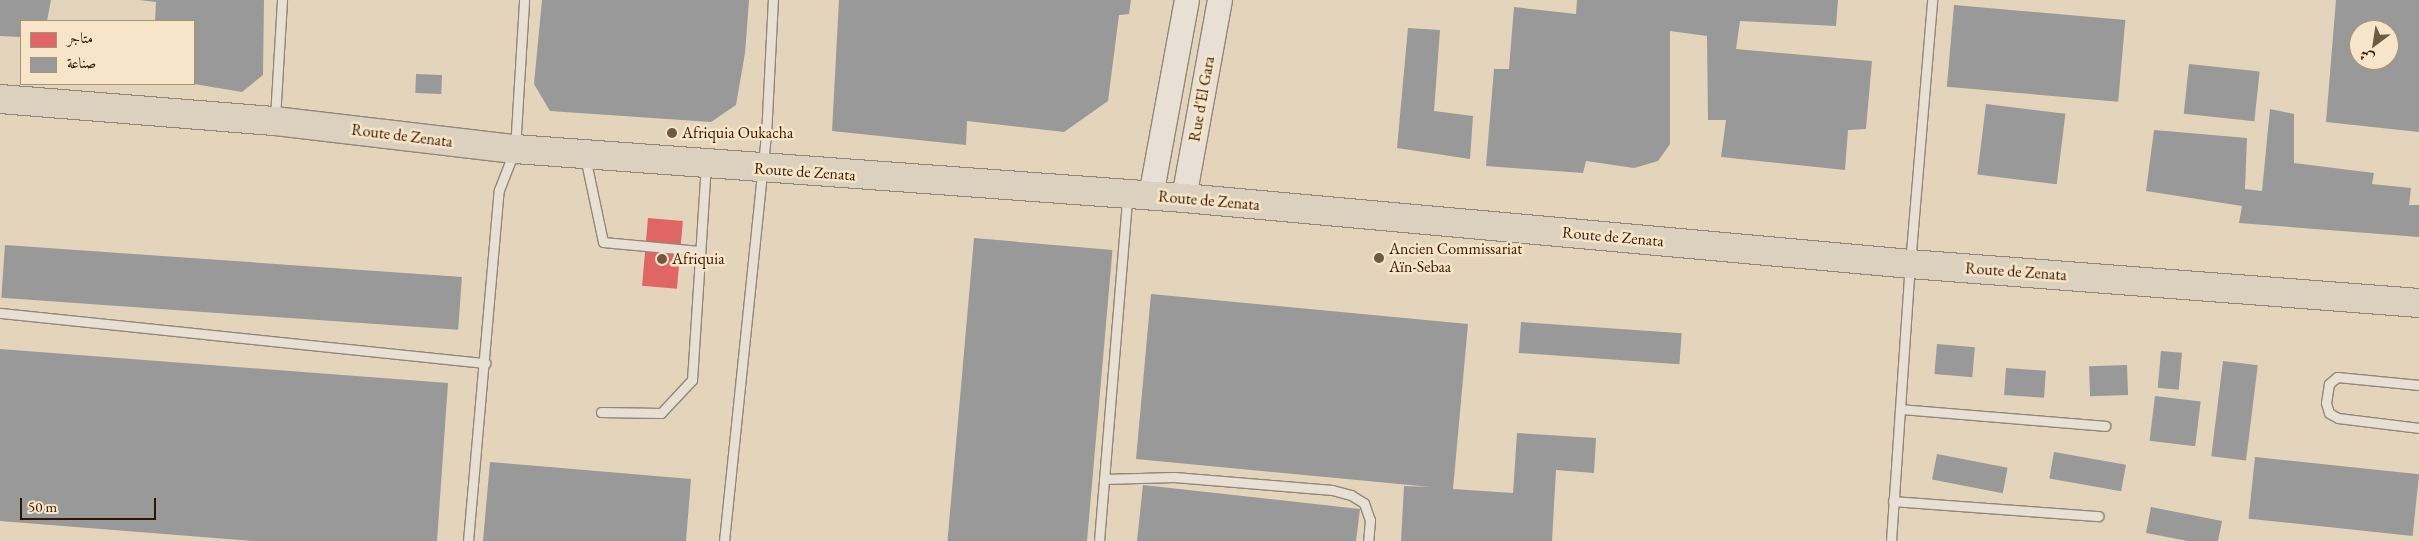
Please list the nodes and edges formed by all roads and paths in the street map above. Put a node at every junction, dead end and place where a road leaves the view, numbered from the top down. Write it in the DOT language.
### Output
graph roads {
  1 [pos="282,0"];
  2 [pos="524,0"];
  3 [pos="773,0"];
  4 [pos="1187,0"];
  5 [pos="1220,0"];
  6 [pos="1932,0"];
  7 [pos="0,99"];
  8 [pos="275,121"];
  9 [pos="515,149"];
  10 [pos="584,154"];
  11 [pos="707,164"];
  12 [pos="762,169"];
  13 [pos="1139,195"];
  14 [pos="1184,198"];
  15 [pos="700,252"];
  16 [pos="1910,264"];
  17 [pos="2419,303"];
  18 [pos="0,313"];
  19 [pos="485,363"];
  20 [pos="2419,385"];
  21 [pos="1900,409"];
  22 [pos="601,412"];
  23 [pos="2105,426"];
  24 [pos="2419,428"];
  25 [pos="1104,479"];
  26 [pos="1893,501"];
  27 [pos="2098,516"];
  28 [pos="468,541"];
  29 [pos="724,541"];
  30 [pos="1099,541"];
  31 [pos="1368,541"];
  32 [pos="1890,541"];
  1 -- 8 [label="lane"];
  2 -- 9 [label="lane"];
  3 -- 12 [label="lane"];
  4 -- 13 [label="street, Rue d'El Gara"];
  5 -- 14 [label="street, Rue d'El Gara"];
  6 -- 16 [label="lane"];
  7 -- 8 [label="main road, Route de Zenata"];
  8 -- 9 [label="main road, Route de Zenata"];
  9 -- 10 [label="main road, Route de Zenata"];
  9 -- 19 [label="lane"];
  10 -- 11 [label="main road, Route de Zenata"];
  10 -- 15 [label="lane"];
  11 -- 12 [label="main road, Route de Zenata"];
  11 -- 15 [label="lane"];
  12 -- 13 [label="main road, Route de Zenata"];
  12 -- 29 [label="lane"];
  13 -- 14 [label="main road, Route de Zenata"];
  13 -- 25 [label="lane"];
  14 -- 16 [label="main road, Route de Zenata"];
  15 -- 22 [label="lane"];
  16 -- 17 [label="main road, Route de Zenata"];
  16 -- 21 [label="lane"];
  18 -- 19 [label="lane"];
  19 -- 28 [label="lane"];
  20 -- 24 [label="lane"];
  21 -- 23 [label="lane"];
  21 -- 26 [label="lane"];
  25 -- 30 [label="lane"];
  25 -- 31 [label="lane"];
  26 -- 27 [label="lane"];
  26 -- 32 [label="lane"];
}
